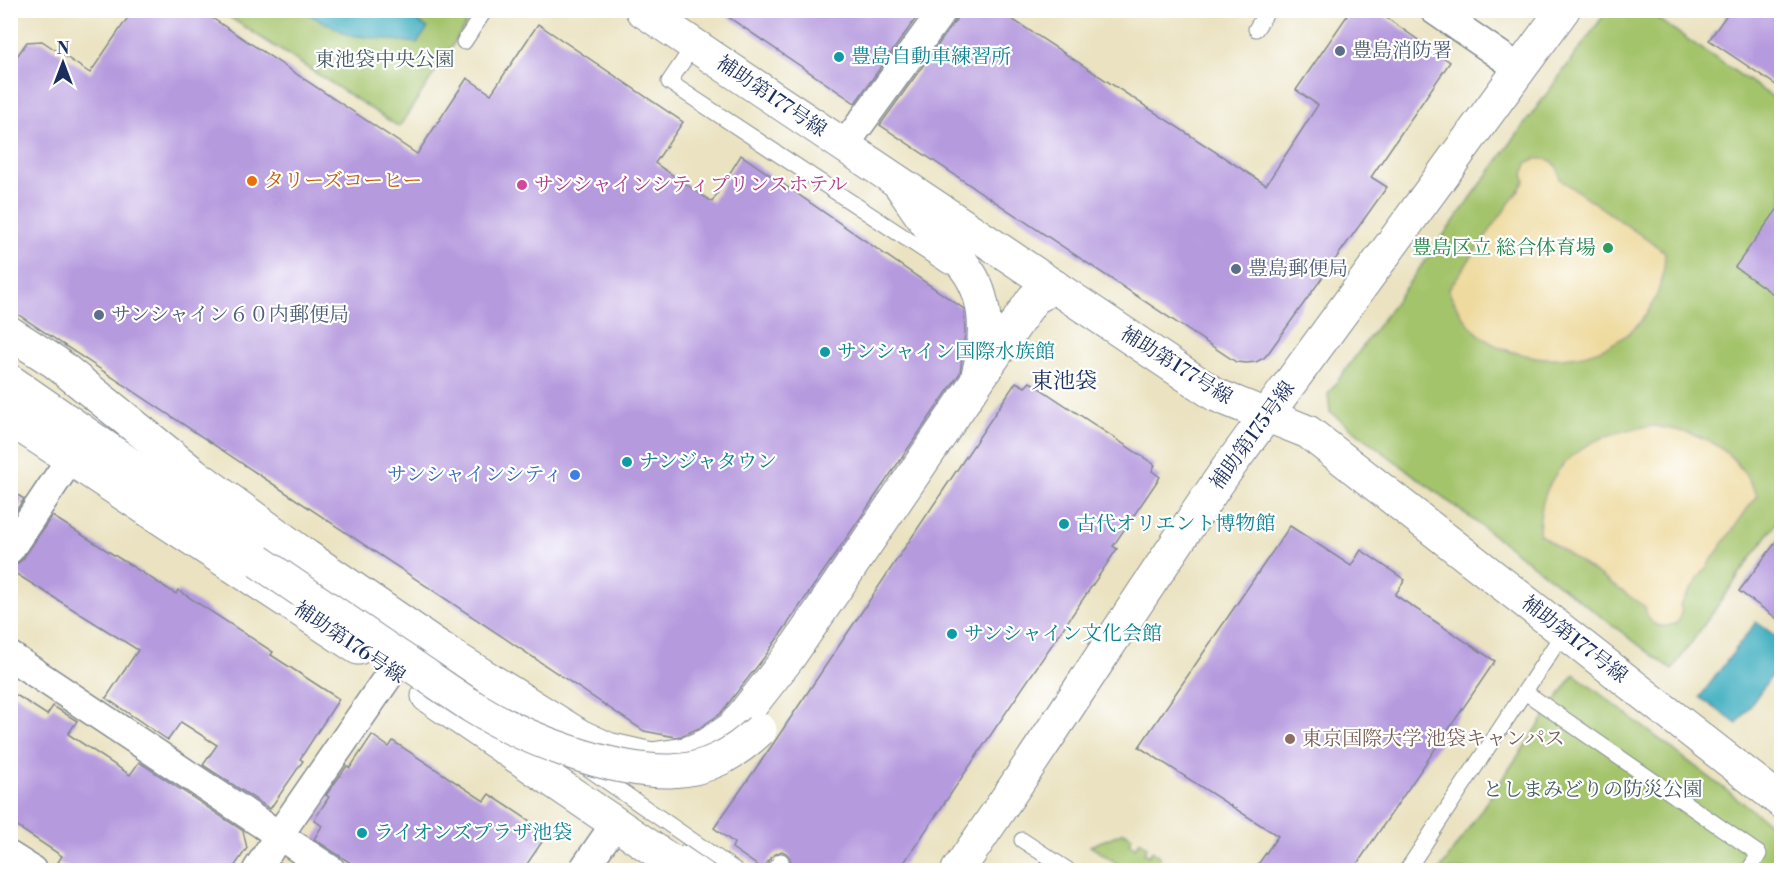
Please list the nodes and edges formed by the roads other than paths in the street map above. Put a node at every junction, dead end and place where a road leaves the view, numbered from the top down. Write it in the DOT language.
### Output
graph roads {
  1 [pos="485,10"];
  2 [pos="642,10"];
  3 [pos="943,10"];
  4 [pos="1268,10"];
  5 [pos="1434,10"];
  6 [pos="1563,10"];
  7 [pos="1256,29"];
  8 [pos="464,42"];
  9 [pos="694,45"];
  10 [pos="1520,69"];
  11 [pos="844,146"];
  12 [pos="899,183"];
  13 [pos="976,284"];
  14 [pos="1054,286"];
  15 [pos="10,333"];
  16 [pos="10,361"];
  17 [pos="10,381"];
  18 [pos="976,382"];
  19 [pos="10,404"];
  20 [pos="1267,416"];
  21 [pos="10,419"];
  22 [pos="71,458"];
  23 [pos="194,474"];
  24 [pos="10,549"];
  25 [pos="258,561"];
  26 [pos="1564,632"];
  27 [pos="10,656"];
  28 [pos="452,656"];
  29 [pos="392,671"];
  30 [pos="1524,692"];
  31 [pos="474,708"];
  32 [pos="746,729"];
  33 [pos="552,762"];
  34 [pos="581,782"];
  35 [pos="1782,802"];
  36 [pos="615,824"];
  37 [pos="279,835"];
  38 [pos="1022,840"];
  39 [pos="10,856"];
  40 [pos="32,870"];
  41 [pos="257,870"];
  42 [pos="331,870"];
  43 [pos="583,870"];
  44 [pos="684,870"];
  45 [pos="707,870"];
  46 [pos="735,870"];
  47 [pos="958,870"];
  48 [pos="1068,870"];
  49 [pos="1407,870"];
  50 [pos="1749,870"];
  1 -- 8 [label="lane"];
  2 -- 9 [label="main road, 補助第177号線"];
  3 -- 11 [label="street"];
  4 -- 7 [label="lane"];
  5 -- 10 [label="street"];
  6 -- 10 [label="main road, 補助第175号線"];
  9 -- 11 [label="main road, 補助第177号線"];
  9 -- 13 [label="lane"];
  10 -- 20 [label="main road, 補助第175号線"];
  11 -- 12 [label="main road, 補助第177号線"];
  12 -- 13 [label="main road"];
  12 -- 14 [label="main road, 補助第177号線"];
  13 -- 18 [label="main road"];
  14 -- 18 [label="main road"];
  14 -- 20 [label="main road, 補助第177号線"];
  14 -- 32 [label="main road"];
  15 -- 23 [label="main road"];
  16 -- 23 [label="main road"];
  17 -- 25 [label="main road"];
  18 -- 32 [label="main road"];
  19 -- 25 [label="main road"];
  20 -- 26 [label="main road, 補助第177号線"];
  20 -- 47 [label="main road, 補助第175号線"];
  21 -- 22 [label="main road, 補助第176号線"];
  22 -- 24 [label="street"];
  22 -- 29 [label="main road, 補助第176号線"];
  23 -- 28 [label="main road"];
  25 -- 31 [label="main road, bridge"];
  26 -- 30 [label="lane"];
  26 -- 35 [label="main road, 補助第177号線"];
  27 -- 37 [label="street"];
  28 -- 32 [label="main road"];
  28 -- 46 [label="lane, bridge"];
  29 -- 36 [label="main road, 補助第176号線"];
  29 -- 37 [label="street"];
  30 -- 49 [label="lane"];
  30 -- 50 [label="lane"];
  31 -- 32 [label="main road, bridge"];
  31 -- 33 [label="lane, bridge"];
  34 -- 45 [label="lane"];
  36 -- 43 [label="street"];
  36 -- 44 [label="main road, 補助第176号線"];
  37 -- 41 [label="street"];
  37 -- 42 [label="street"];
  38 -- 48 [label="lane"];
  39 -- 40 [label="street"];
}
